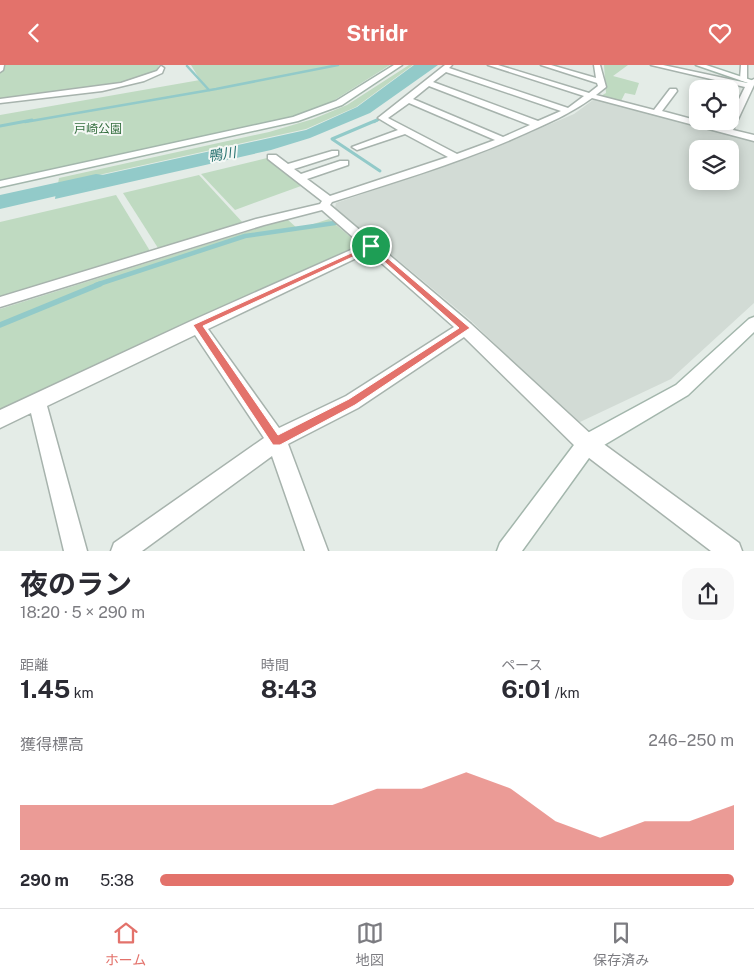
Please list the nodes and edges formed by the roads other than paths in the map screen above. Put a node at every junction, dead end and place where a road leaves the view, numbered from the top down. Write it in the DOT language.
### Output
graph roads {
  1 [pos="1,65"];
  2 [pos="399,65"];
  3 [pos="491,65"];
  4 [pos="544,65"];
  5 [pos="596,65"];
  6 [pos="654,65"];
  7 [pos="699,65"];
  8 [pos="744,65"];
  9 [pos="447,67"];
  10 [pos="162,68"];
  11 [pos="0,70"];
  12 [pos="599,81"];
  13 [pos="429,83"];
  14 [pos="750,83"];
  15 [pos="673,91"];
  16 [pos="592,96"];
  17 [pos="408,100"];
  18 [pos="0,101"];
  19 [pos="569,111"];
  20 [pos="656,113"];
  21 [pos="539,125"];
  22 [pos="405,131"];
  23 [pos="728,132"];
  24 [pos="754,139"];
  25 [pos="503,140"];
  26 [pos="358,147"];
  27 [pos="335,153"];
  28 [pos="272,157"];
  29 [pos="456,159"];
  30 [pos="344,163"];
  31 [pos="286,168"];
  32 [pos="299,178"];
  33 [pos="0,184"];
  34 [pos="326,203"];
  35 [pos="371,246"];
  36 [pos="0,302"];
  37 [pos="754,323"];
  38 [pos="197,325"];
  39 [pos="465,328"];
  40 [pos="37,401"];
  41 [pos="0,419"];
  42 [pos="277,441"];
  43 [pos="587,444"];
  44 [pos="76,551"];
  45 [pos="122,551"];
  46 [pos="317,551"];
  47 [pos="508,551"];
  48 [pos="732,551"];
  1 -- 11 [label="street"];
  2 -- 33 [label="street"];
  3 -- 16 [label="street"];
  4 -- 12 [label="street"];
  5 -- 12 [label="street"];
  6 -- 14 [label="street"];
  7 -- 14 [label="street"];
  8 -- 14 [label="street"];
  9 -- 13 [label="street"];
  9 -- 19 [label="street"];
  10 -- 18 [label="street"];
  12 -- 16 [label="street"];
  13 -- 17 [label="street"];
  13 -- 21 [label="street"];
  14 -- 23 [label="street"];
  15 -- 20 [label="street"];
  16 -- 19 [label="street"];
  16 -- 20 [label="street"];
  17 -- 22 [label="street"];
  17 -- 25 [label="street"];
  19 -- 21 [label="street"];
  20 -- 23 [label="street"];
  21 -- 25 [label="street"];
  22 -- 26 [label="street"];
  22 -- 29 [label="street"];
  23 -- 24 [label="street"];
  25 -- 29 [label="street"];
  27 -- 31 [label="street"];
  28 -- 31 [label="street"];
  29 -- 34 [label="street"];
  30 -- 32 [label="street"];
  31 -- 32 [label="street"];
  32 -- 34 [label="street"];
  34 -- 35 [label="street"];
  34 -- 36 [label="street"];
  35 -- 38 [label="street"];
  35 -- 39 [label="street"];
  37 -- 43 [label="street"];
  38 -- 40 [label="street"];
  38 -- 42 [label="street"];
  39 -- 42 [label="street"];
  39 -- 43 [label="street"];
  40 -- 41 [label="street"];
  40 -- 44 [label="street"];
  42 -- 45 [label="street"];
  42 -- 46 [label="street"];
  43 -- 47 [label="street"];
  43 -- 48 [label="street"];
}
